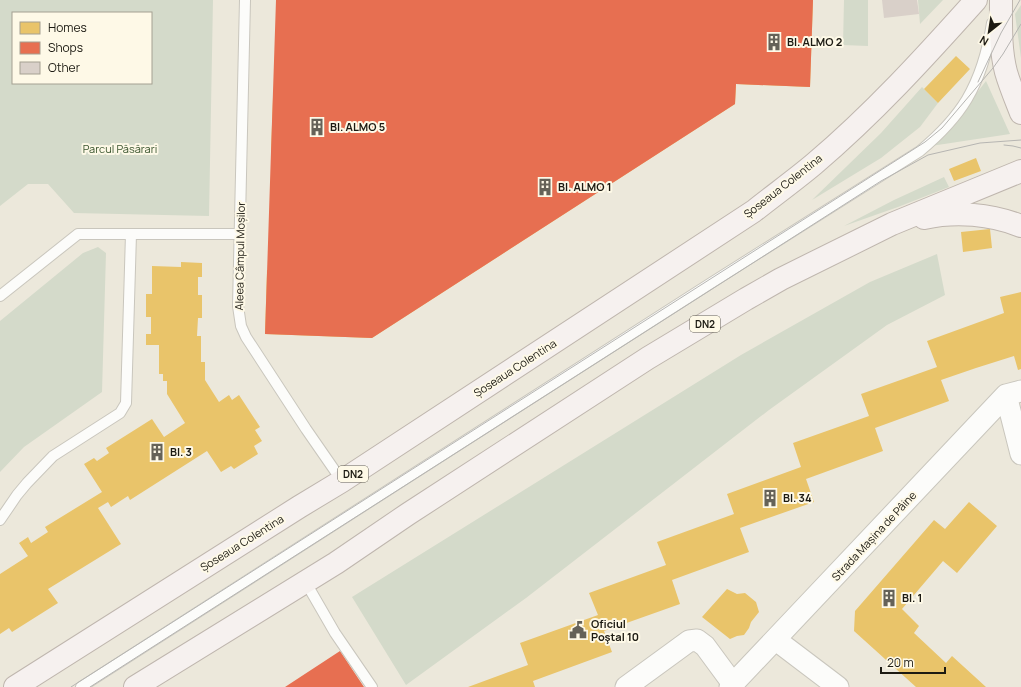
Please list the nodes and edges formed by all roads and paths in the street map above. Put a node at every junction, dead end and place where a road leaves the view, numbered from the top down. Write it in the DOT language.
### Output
graph roads {
  1 [pos="245,0"];
  2 [pos="976,0"];
  3 [pos="996,0"];
  4 [pos="1001,0"];
  5 [pos="1021,113"];
  6 [pos="1021,171"];
  7 [pos="892,224"];
  8 [pos="1021,226"];
  9 [pos="131,234"];
  10 [pos="240,234"];
  11 [pos="0,296"];
  12 [pos="1014,393"];
  13 [pos="1021,454"];
  14 [pos="342,481"];
  15 [pos="0,520"];
  16 [pos="305,581"];
  17 [pos="776,640"];
  18 [pos="732,686"];
  19 [pos="16,687"];
  20 [pos="81,687"];
  21 [pos="134,687"];
  22 [pos="372,687"];
  23 [pos="626,687"];
  24 [pos="838,687"];
  1 -- 10 [label="lane, Aleea Câmpul Moșilor"];
  2 -- 14 [label="main road, Șoseaua Colentina / DN2"];
  3 -- 20 [label="lane"];
  4 -- 5 [label="main road"];
  6 -- 7 [label="main road, DN2"];
  7 -- 8 [label="main road"];
  7 -- 16 [label="main road, DN2"];
  9 -- 10 [label="lane"];
  9 -- 11 [label="lane"];
  9 -- 15 [label="lane"];
  10 -- 14 [label="lane, Aleea Câmpul Moșilor"];
  12 -- 13 [label="street"];
  12 -- 17 [label="street, Strada Mașina de Pâine"];
  14 -- 19 [label="main road, Șoseaua Colentina / DN2"];
  16 -- 21 [label="main road, DN2"];
  16 -- 22 [label="lane"];
  17 -- 18 [label="street, Strada Mașina de Pâine"];
  17 -- 24 [label="street"];
  18 -- 23 [label="street"];
}
